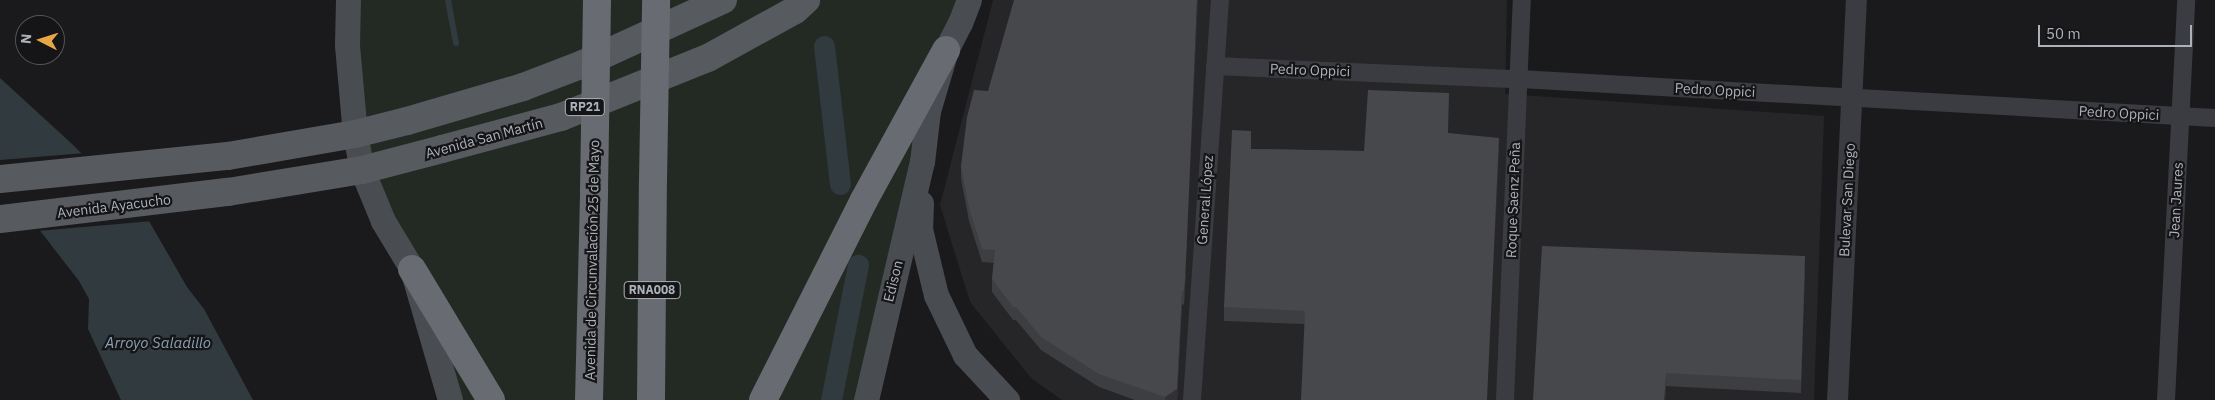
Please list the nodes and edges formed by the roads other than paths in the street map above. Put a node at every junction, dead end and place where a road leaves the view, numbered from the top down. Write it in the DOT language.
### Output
graph roads {
  1 [pos="348,0"];
  2 [pos="597,0"];
  3 [pos="656,0"];
  4 [pos="723,0"];
  5 [pos="806,0"];
  6 [pos="969,0"];
  7 [pos="977,0"];
  8 [pos="1220,0"];
  9 [pos="1522,0"];
  10 [pos="1856,0"];
  11 [pos="2186,0"];
  12 [pos="960,23"];
  13 [pos="946,50"];
  14 [pos="1214,66"];
  15 [pos="1518,79"];
  16 [pos="1852,97"];
  17 [pos="2180,116"];
  18 [pos="2215,118"];
  19 [pos="355,134"];
  20 [pos="922,162"];
  21 [pos="362,170"];
  22 [pos="0,179"];
  23 [pos="228,192"];
  24 [pos="0,219"];
  25 [pos="412,269"];
  26 [pos="450,400"];
  27 [pos="491,400"];
  28 [pos="589,400"];
  29 [pos="651,400"];
  30 [pos="763,400"];
  31 [pos="866,400"];
  32 [pos="1008,400"];
  33 [pos="1192,400"];
  34 [pos="1505,400"];
  35 [pos="1837,400"];
  36 [pos="2166,400"];
  1 -- 19 [label="main road"];
  2 -- 28 [label="highway, Avenida de Circunvalación 25 de Mayo, bridge"];
  3 -- 29 [label="highway, RNA008, bridge"];
  4 -- 19 [label="main road"];
  5 -- 21 [label="main road, Avenida San Martín / RP21"];
  6 -- 12 [label="main road"];
  7 -- 12 [label="main road"];
  8 -- 14 [label="street, General López"];
  9 -- 15 [label="street, Roque Saenz Peña"];
  10 -- 16 [label="street, Bulevar San Diego"];
  11 -- 17 [label="street, Jean Jaures"];
  12 -- 13 [label="main road"];
  13 -- 20 [label="main road"];
  13 -- 30 [label="highway"];
  14 -- 15 [label="street, Pedro Oppici"];
  14 -- 33 [label="street, General López"];
  15 -- 16 [label="street, Pedro Oppici"];
  15 -- 34 [label="street, Roque Saenz Peña"];
  16 -- 17 [label="street, Pedro Oppici"];
  16 -- 35 [label="street, Bulevar San Diego"];
  17 -- 18 [label="street, Pedro Oppici"];
  17 -- 36 [label="street, Jean Jaures"];
  19 -- 21 [label="main road"];
  19 -- 22 [label="main road"];
  20 -- 31 [label="main road, Edison"];
  20 -- 32 [label="main road"];
  21 -- 23 [label="main road, Avenida San Martín"];
  21 -- 25 [label="main road"];
  23 -- 24 [label="main road, Avenida Ayacucho"];
  25 -- 26 [label="main road"];
  25 -- 27 [label="highway"];
}
